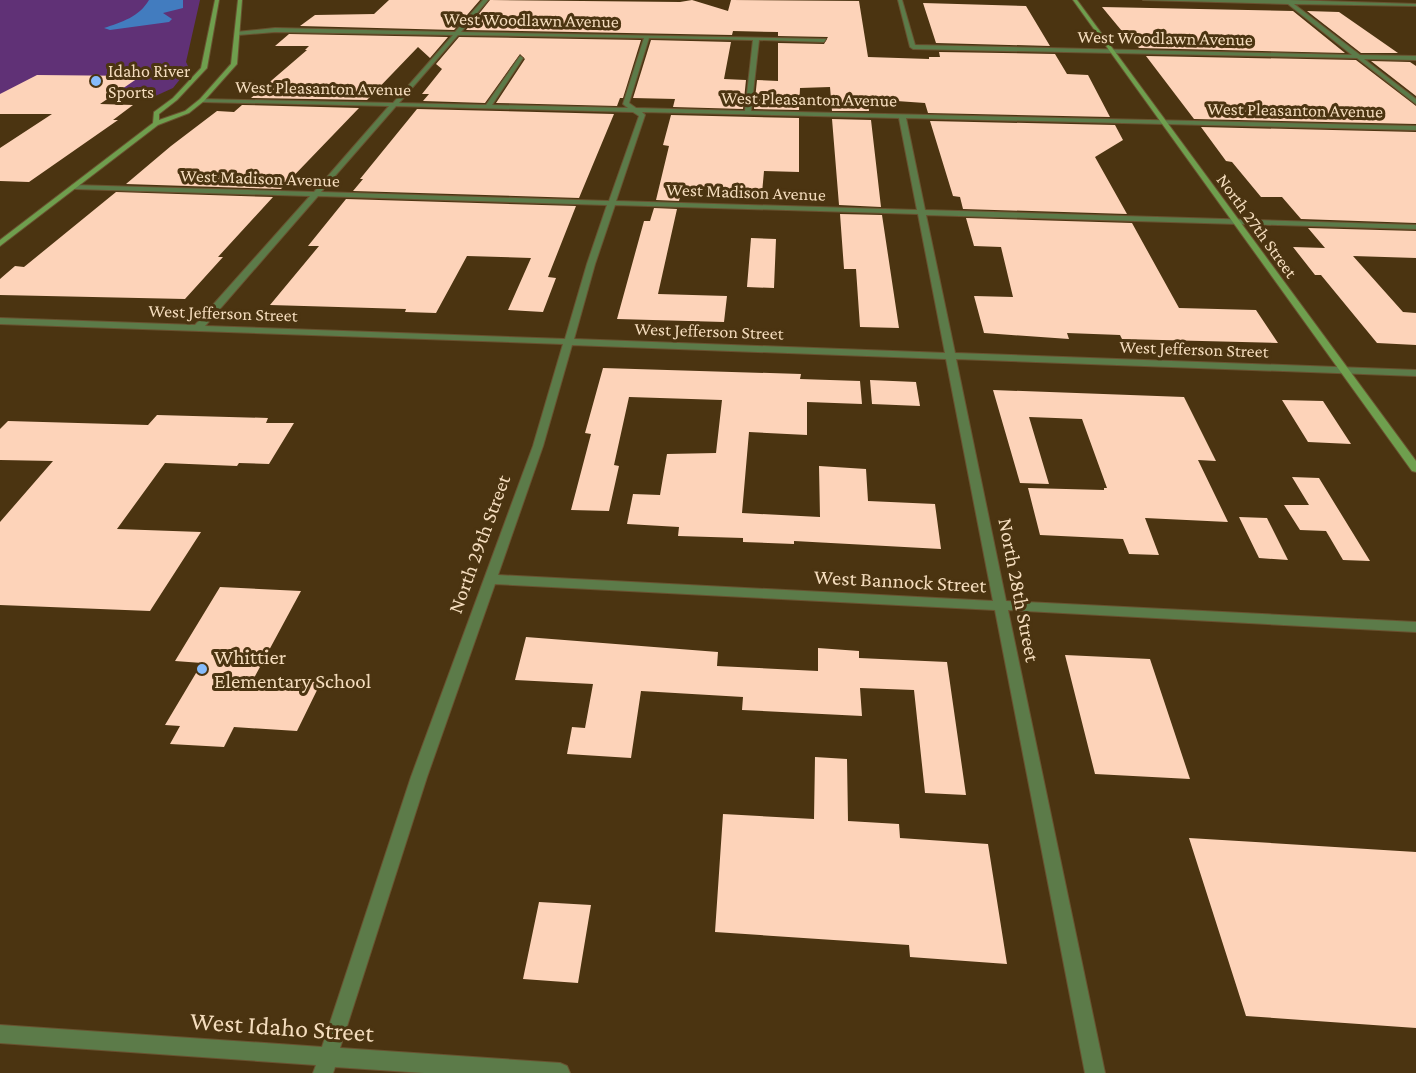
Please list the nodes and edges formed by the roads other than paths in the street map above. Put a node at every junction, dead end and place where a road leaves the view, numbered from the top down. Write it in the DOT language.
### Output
graph roads {
  1 [pos="217,0"];
  2 [pos="240,0"];
  3 [pos="486,0"];
  4 [pos="900,0"];
  5 [pos="1075,0"];
  6 [pos="1145,0"];
  7 [pos="1287,1"];
  8 [pos="1416,5"];
  9 [pos="237,33"];
  10 [pos="457,34"];
  11 [pos="647,37"];
  12 [pos="756,39"];
  13 [pos="824,40"];
  14 [pos="1112,51"];
  15 [pos="1359,56"];
  16 [pos="520,58"];
  17 [pos="1416,58"];
  18 [pos="202,100"];
  19 [pos="1416,102"];
  20 [pos="395,104"];
  21 [pos="488,106"];
  22 [pos="636,110"];
  23 [pos="748,112"];
  24 [pos="902,116"];
  25 [pos="1164,122"];
  26 [pos="156,124"];
  27 [pos="1416,128"];
  28 [pos="75,187"];
  29 [pos="315,195"];
  30 [pos="612,203"];
  31 [pos="921,212"];
  32 [pos="1236,222"];
  33 [pos="1416,227"];
  34 [pos="0,244"];
  35 [pos="0,321"];
  36 [pos="198,328"];
  37 [pos="568,342"];
  38 [pos="951,356"];
  39 [pos="1344,371"];
  40 [pos="1416,373"];
  41 [pos="1416,469"];
  42 [pos="490,579"];
  43 [pos="1001,606"];
  44 [pos="1416,627"];
  45 [pos="0,1034"];
  46 [pos="326,1065"];
  47 [pos="560,1073"];
  48 [pos="1095,1073"];
  1 -- 26 [label="street"];
  2 -- 9 [label="street"];
  3 -- 10 [label="street"];
  4 -- 14 [label="street, West Woodlawn Avenue"];
  5 -- 14 [label="street, North 27th Street"];
  6 -- 7 [label="street"];
  7 -- 8 [label="street"];
  7 -- 15 [label="street"];
  9 -- 10 [label="street, West Woodlawn Avenue"];
  9 -- 18 [label="street"];
  10 -- 11 [label="street, West Woodlawn Avenue"];
  10 -- 20 [label="street"];
  11 -- 12 [label="street, West Woodlawn Avenue"];
  11 -- 22 [label="street, North 29th Street"];
  12 -- 13 [label="street, West Woodlawn Avenue"];
  12 -- 23 [label="street"];
  14 -- 15 [label="street, West Woodlawn Avenue"];
  14 -- 25 [label="street, North 27th Street"];
  15 -- 17 [label="street, West Woodlawn Avenue"];
  15 -- 19 [label="street"];
  16 -- 21 [label="street"];
  18 -- 20 [label="street, West Pleasanton Avenue"];
  18 -- 26 [label="street"];
  20 -- 21 [label="street, West Pleasanton Avenue"];
  20 -- 29 [label="street"];
  21 -- 22 [label="street, West Pleasanton Avenue"];
  22 -- 23 [label="street, West Pleasanton Avenue"];
  22 -- 30 [label="street, North 29th Street"];
  23 -- 24 [label="street, West Pleasanton Avenue"];
  24 -- 25 [label="street, West Pleasanton Avenue"];
  24 -- 31 [label="street, North 28th Street"];
  25 -- 27 [label="street, West Pleasanton Avenue"];
  25 -- 32 [label="street, North 27th Street"];
  26 -- 28 [label="street"];
  28 -- 29 [label="street, West Madison Avenue"];
  28 -- 34 [label="street"];
  29 -- 30 [label="street, West Madison Avenue"];
  29 -- 36 [label="street"];
  30 -- 31 [label="street, West Madison Avenue"];
  30 -- 37 [label="street, North 29th Street"];
  31 -- 32 [label="street, West Madison Avenue"];
  31 -- 38 [label="street, North 28th Street"];
  32 -- 33 [label="street, West Madison Avenue"];
  32 -- 39 [label="street, North 27th Street"];
  35 -- 36 [label="street, West Jefferson Street"];
  36 -- 37 [label="street, West Jefferson Street"];
  37 -- 38 [label="street, West Jefferson Street"];
  37 -- 42 [label="street, North 29th Street"];
  38 -- 39 [label="street, West Jefferson Street"];
  38 -- 43 [label="street, North 28th Street"];
  39 -- 40 [label="street, West Jefferson Street"];
  39 -- 41 [label="street, North 27th Street"];
  42 -- 43 [label="street, West Bannock Street"];
  42 -- 46 [label="street, North 29th Street"];
  43 -- 44 [label="street, West Bannock Street"];
  43 -- 48 [label="street, North 28th Street"];
  45 -- 46 [label="street, West Idaho Street"];
  46 -- 47 [label="street, West Idaho Street"];
}
